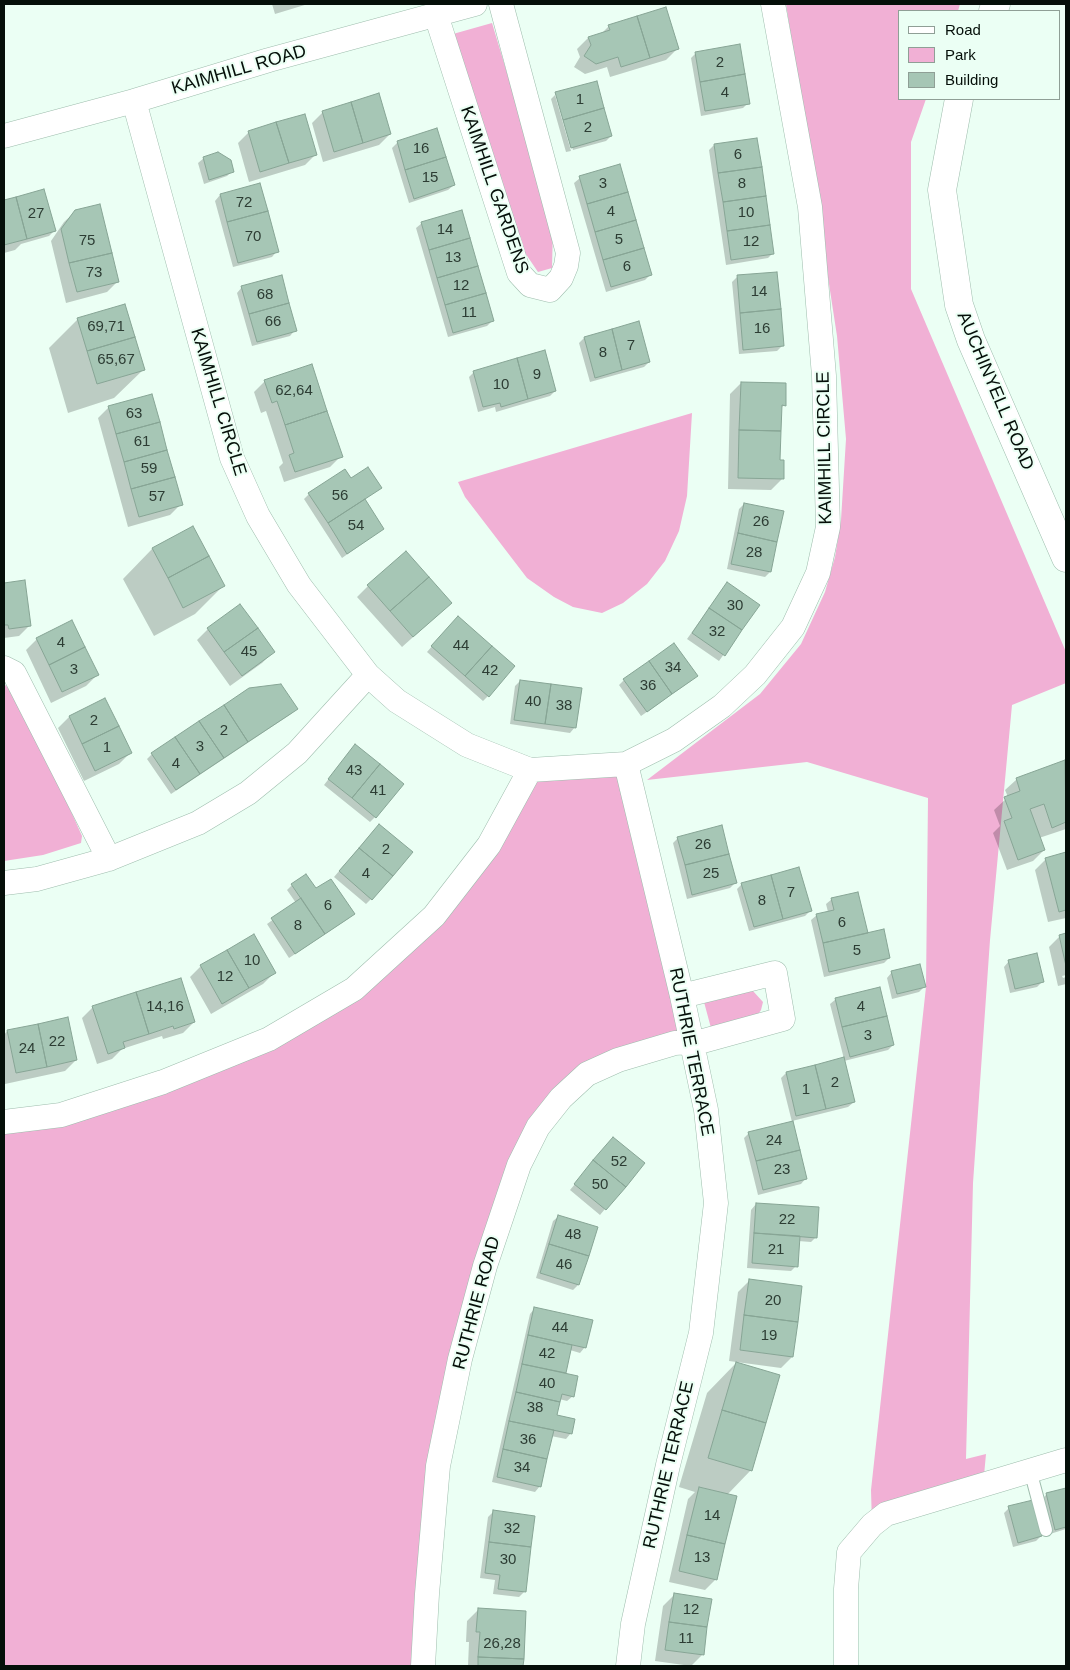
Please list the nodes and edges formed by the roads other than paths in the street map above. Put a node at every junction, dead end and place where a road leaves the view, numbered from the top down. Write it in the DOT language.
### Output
graph roads {
  1 [pos="475,4"];
  2 [pos="501,4"];
  3 [pos="773,4"];
  4 [pos="436,15"];
  5 [pos="959,100"];
  6 [pos="134,101"];
  7 [pos="4,136"];
  8 [pos="1066,558"];
  9 [pos="4,668"];
  10 [pos="368,675"];
  11 [pos="626,764"];
  12 [pos="530,770"];
  13 [pos="109,859"];
  14 [pos="4,883"];
  15 [pos="682,996"];
  16 [pos="691,1042"];
  17 [pos="4,1122"];
  18 [pos="1066,1460"];
  19 [pos="1030,1470"];
  20 [pos="1046,1530"];
  21 [pos="423,1666"];
  22 [pos="628,1666"];
  23 [pos="846,1666"];
  1 -- 4 [label="street, KAIMHILL ROAD"];
  2 -- 4 [label="street, KAIMHILL GARDENS"];
  3 -- 11 [label="street, KAIMHILL CIRCLE"];
  4 -- 6 [label="street, KAIMHILL ROAD"];
  5 -- 8 [label="street, AUCHINYELL ROAD"];
  6 -- 7 [label="street, KAIMHILL ROAD"];
  6 -- 10 [label="street, KAIMHILL CIRCLE"];
  9 -- 13 [label="street"];
  10 -- 12 [label="street, KAIMHILL CIRCLE"];
  10 -- 13 [label="street"];
  11 -- 12 [label="street, KAIMHILL CIRCLE"];
  11 -- 15 [label="street, RUTHRIE TERRACE"];
  12 -- 17 [label="street"];
  13 -- 14 [label="street"];
  15 -- 16 [label="street, RUTHRIE TERRACE"];
  15 -- 16 [label="street, RUTHRIE ROAD"];
  16 -- 21 [label="street, RUTHRIE ROAD"];
  16 -- 22 [label="street, RUTHRIE TERRACE"];
  18 -- 19 [label="street"];
  19 -- 20 [label="lane"];
  19 -- 23 [label="street"];
}
